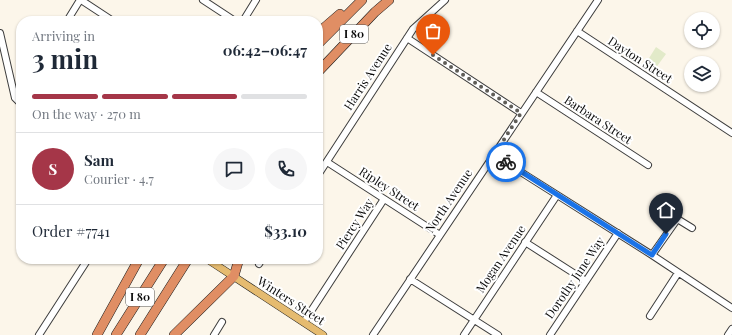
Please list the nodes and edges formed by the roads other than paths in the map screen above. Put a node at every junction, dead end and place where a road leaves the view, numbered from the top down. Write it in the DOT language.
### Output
graph roads {
  1 [pos="81,0"];
  2 [pos="203,0"];
  3 [pos="256,0"];
  4 [pos="356,0"];
  5 [pos="362,0"];
  6 [pos="389,0"];
  7 [pos="445,0"];
  8 [pos="598,0"];
  9 [pos="70,16"];
  10 [pos="105,16"];
  11 [pos="227,16"];
  12 [pos="246,16"];
  13 [pos="323,29"];
  14 [pos="577,31"];
  15 [pos="0,33"];
  16 [pos="407,38"];
  17 [pos="323,39"];
  18 [pos="323,68"];
  19 [pos="536,92"];
  20 [pos="16,99"];
  21 [pos="521,113"];
  22 [pos="732,133"];
  23 [pos="494,155"];
  24 [pos="327,162"];
  25 [pos="648,165"];
  26 [pos="323,168"];
  27 [pos="557,195"];
  28 [pos="384,199"];
  29 [pos="692,228"];
  30 [pos="618,233"];
  31 [pos="440,235"];
  32 [pos="526,242"];
  33 [pos="652,255"];
  34 [pos="85,264"];
  35 [pos="136,264"];
  36 [pos="161,264"];
  37 [pos="185,264"];
  38 [pos="215,264"];
  39 [pos="238,264"];
  40 [pos="678,273"];
  41 [pos="234,276"];
  42 [pos="410,279"];
  43 [pos="586,281"];
  44 [pos="732,308"];
  45 [pos="650,316"];
  46 [pos="474,320"];
  47 [pos="222,322"];
  48 [pos="304,322"];
  49 [pos="732,329"];
  50 [pos="38,335"];
  51 [pos="97,335"];
  52 [pos="116,335"];
  53 [pos="140,335"];
  54 [pos="174,335"];
  55 [pos="214,335"];
  56 [pos="323,335"];
  57 [pos="373,335"];
  58 [pos="464,335"];
  59 [pos="498,335"];
  60 [pos="550,335"];
  61 [pos="728,335"];
  1 -- 9 [label="street"];
  1 -- 10 [label="street"];
  2 -- 11 [label="street"];
  3 -- 12 [label="street"];
  4 -- 13 [label="highway"];
  5 -- 17 [label="highway, I 80"];
  6 -- 18 [label="highway, I 80"];
  7 -- 16 [label="street, Harris Avenue"];
  8 -- 14 [label="street, North Avenue"];
  14 -- 19 [label="street, North Avenue"];
  14 -- 22 [label="street, Dayton Street"];
  15 -- 20 [label="street"];
  16 -- 21 [label="street"];
  16 -- 24 [label="street, Harris Avenue"];
  19 -- 21 [label="street, North Avenue"];
  19 -- 25 [label="street, Barbara Street"];
  21 -- 23 [label="street, North Avenue"];
  23 -- 27 [label="street"];
  23 -- 31 [label="street, North Avenue"];
  24 -- 26 [label="street, Harris Avenue"];
  24 -- 28 [label="street, Ripley Street"];
  27 -- 30 [label="street"];
  27 -- 32 [label="street, Mogan Avenue"];
  28 -- 31 [label="street, Ripley Street"];
  28 -- 48 [label="street, Piercy Way"];
  29 -- 33 [label="street"];
  30 -- 33 [label="street"];
  30 -- 43 [label="street, Dorothy June Way"];
  31 -- 42 [label="street, North Avenue"];
  32 -- 43 [label="street"];
  32 -- 46 [label="street, Mogan Avenue"];
  33 -- 40 [label="street"];
  34 -- 50 [label="street"];
  35 -- 51 [label="highway"];
  36 -- 52 [label="highway, I 80"];
  37 -- 53 [label="highway, I 80"];
  38 -- 41 [label="main road, Winters Street"];
  39 -- 41 [label="highway"];
  40 -- 44 [label="street"];
  40 -- 45 [label="street"];
  41 -- 48 [label="main road, Winters Street"];
  41 -- 54 [label="highway"];
  42 -- 46 [label="street"];
  42 -- 57 [label="street, North Avenue"];
  43 -- 60 [label="street, Dorothy June Way"];
  46 -- 58 [label="street, Mogan Avenue"];
  46 -- 59 [label="street"];
  47 -- 55 [label="street"];
  48 -- 56 [label="main road, Winters Street"];
  49 -- 61 [label="street"];
}
